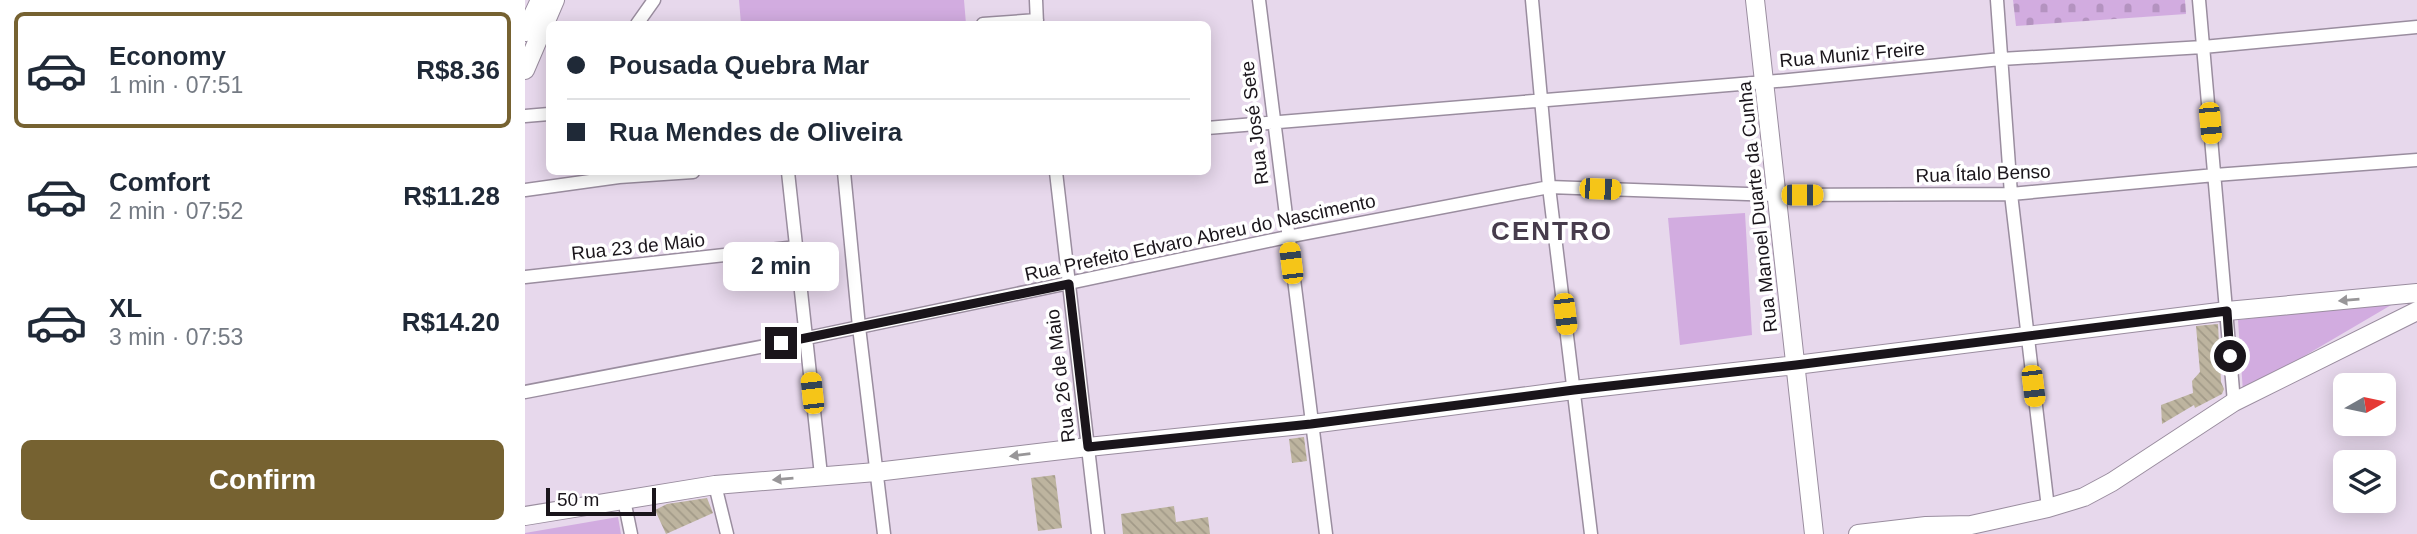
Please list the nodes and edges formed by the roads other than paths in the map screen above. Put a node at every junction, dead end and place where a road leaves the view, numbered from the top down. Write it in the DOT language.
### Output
graph roads {
  1 [pos="540,0"];
  2 [pos="555,0"];
  3 [pos="654,0"];
  4 [pos="1036,0"];
  5 [pos="1259,0"];
  6 [pos="1532,0"];
  7 [pos="1755,0"];
  8 [pos="1997,0"];
  9 [pos="2199,0"];
  10 [pos="639,21"];
  11 [pos="1037,21"];
  12 [pos="2417,27"];
  13 [pos="536,30"];
  14 [pos="2203,47"];
  15 [pos="2001,59"];
  16 [pos="525,70"];
  17 [pos="1764,82"];
  18 [pos="1541,100"];
  19 [pos="546,114"];
  20 [pos="525,116"];
  21 [pos="1273,124"];
  22 [pos="1211,128"];
  23 [pos="2417,160"];
  24 [pos="2215,174"];
  25 [pos="612,175"];
  26 [pos="788,175"];
  27 [pos="844,175"];
  28 [pos="1055,175"];
  29 [pos="1549,187"];
  30 [pos="525,190"];
  31 [pos="2011,194"];
  32 [pos="1775,195"];
  33 [pos="1287,237"];
  34 [pos="797,247"];
  35 [pos="525,277"];
  36 [pos="1069,284"];
  37 [pos="2417,293"];
  38 [pos="2227,311"];
  39 [pos="2417,311"];
  40 [pos="859,327"];
  41 [pos="2027,336"];
  42 [pos="807,338"];
  43 [pos="1796,365"];
  44 [pos="1574,390"];
  45 [pos="525,391"];
  46 [pos="2234,402"];
  47 [pos="1311,424"];
  48 [pos="1088,447"];
  49 [pos="876,472"];
  50 [pos="821,475"];
  51 [pos="715,485"];
  52 [pos="624,500"];
  53 [pos="2048,508"];
  54 [pos="525,516"];
  55 [pos="1971,525"];
  56 [pos="631,534"];
  57 [pos="727,534"];
  58 [pos="884,534"];
  59 [pos="1098,534"];
  60 [pos="1326,534"];
  61 [pos="1591,534"];
  62 [pos="1814,534"];
  63 [pos="1858,534"];
  64 [pos="1943,534"];
  1 -- 13 [label="street"];
  2 -- 13 [label="street"];
  3 -- 10 [label="street"];
  4 -- 11 [label="street"];
  5 -- 21 [label="street, Rua José Sete"];
  6 -- 18 [label="street"];
  7 -- 17 [label="street, Rua Manoel Duarte da Cunha"];
  8 -- 15 [label="street"];
  9 -- 14 [label="street"];
  12 -- 14 [label="street, Rua Muniz Freire"];
  13 -- 16 [label="street"];
  14 -- 15 [label="street, Rua Muniz Freire"];
  14 -- 24 [label="street"];
  15 -- 17 [label="street, Rua Muniz Freire"];
  15 -- 31 [label="street"];
  17 -- 18 [label="street, Rua Muniz Freire"];
  17 -- 32 [label="street, Rua Manoel Duarte da Cunha"];
  18 -- 21 [label="street, Rua Muniz Freire"];
  18 -- 29 [label="street"];
  19 -- 20 [label="street"];
  21 -- 22 [label="street, Rua Muniz Freire"];
  21 -- 33 [label="street, Rua José Sete"];
  23 -- 24 [label="street, Rua Ítalo Benso"];
  24 -- 31 [label="street, Rua Ítalo Benso"];
  24 -- 38 [label="street"];
  25 -- 30 [label="street"];
  26 -- 34 [label="street"];
  27 -- 40 [label="street"];
  28 -- 36 [label="street, Rua 26 de Maio"];
  29 -- 32 [label="street, Rua Ítalo Benso"];
  29 -- 33 [label="street, Rua Prefeito Edvaro Abreu do Nascimento"];
  29 -- 44 [label="street"];
  31 -- 32 [label="street, Rua Ítalo Benso"];
  31 -- 41 [label="street"];
  32 -- 43 [label="street, Rua Manoel Duarte da Cunha"];
  33 -- 36 [label="street, Rua Prefeito Edvaro Abreu do Nascimento"];
  33 -- 47 [label="street, Rua José Sete"];
  34 -- 35 [label="street, Rua 23 de Maio"];
  34 -- 42 [label="street"];
  36 -- 40 [label="street, Rua Prefeito Edvaro Abreu do Nascimento"];
  36 -- 48 [label="street, Rua 26 de Maio"];
  37 -- 38 [label="street, one-way"];
  38 -- 41 [label="street"];
  38 -- 46 [label="street"];
  39 -- 46 [label="street"];
  40 -- 42 [label="street, Rua Prefeito Edvaro Abreu do Nascimento"];
  40 -- 49 [label="street"];
  41 -- 43 [label="street"];
  41 -- 53 [label="street"];
  42 -- 45 [label="street, Rua Prefeito Edvaro Abreu do Nascimento"];
  42 -- 50 [label="street"];
  43 -- 44 [label="street"];
  43 -- 62 [label="street, Rua Manoel Duarte da Cunha"];
  44 -- 47 [label="street"];
  44 -- 61 [label="street"];
  46 -- 53 [label="street"];
  47 -- 48 [label="street"];
  47 -- 60 [label="street, Rua José Sete"];
  48 -- 49 [label="street, one-way"];
  48 -- 59 [label="street, Rua 26 de Maio"];
  49 -- 50 [label="street"];
  49 -- 58 [label="street"];
  50 -- 51 [label="street, one-way"];
  51 -- 52 [label="street"];
  51 -- 57 [label="street"];
  52 -- 54 [label="street"];
  52 -- 56 [label="street"];
  53 -- 55 [label="street"];
  55 -- 63 [label="street"];
  55 -- 64 [label="street"];
}
